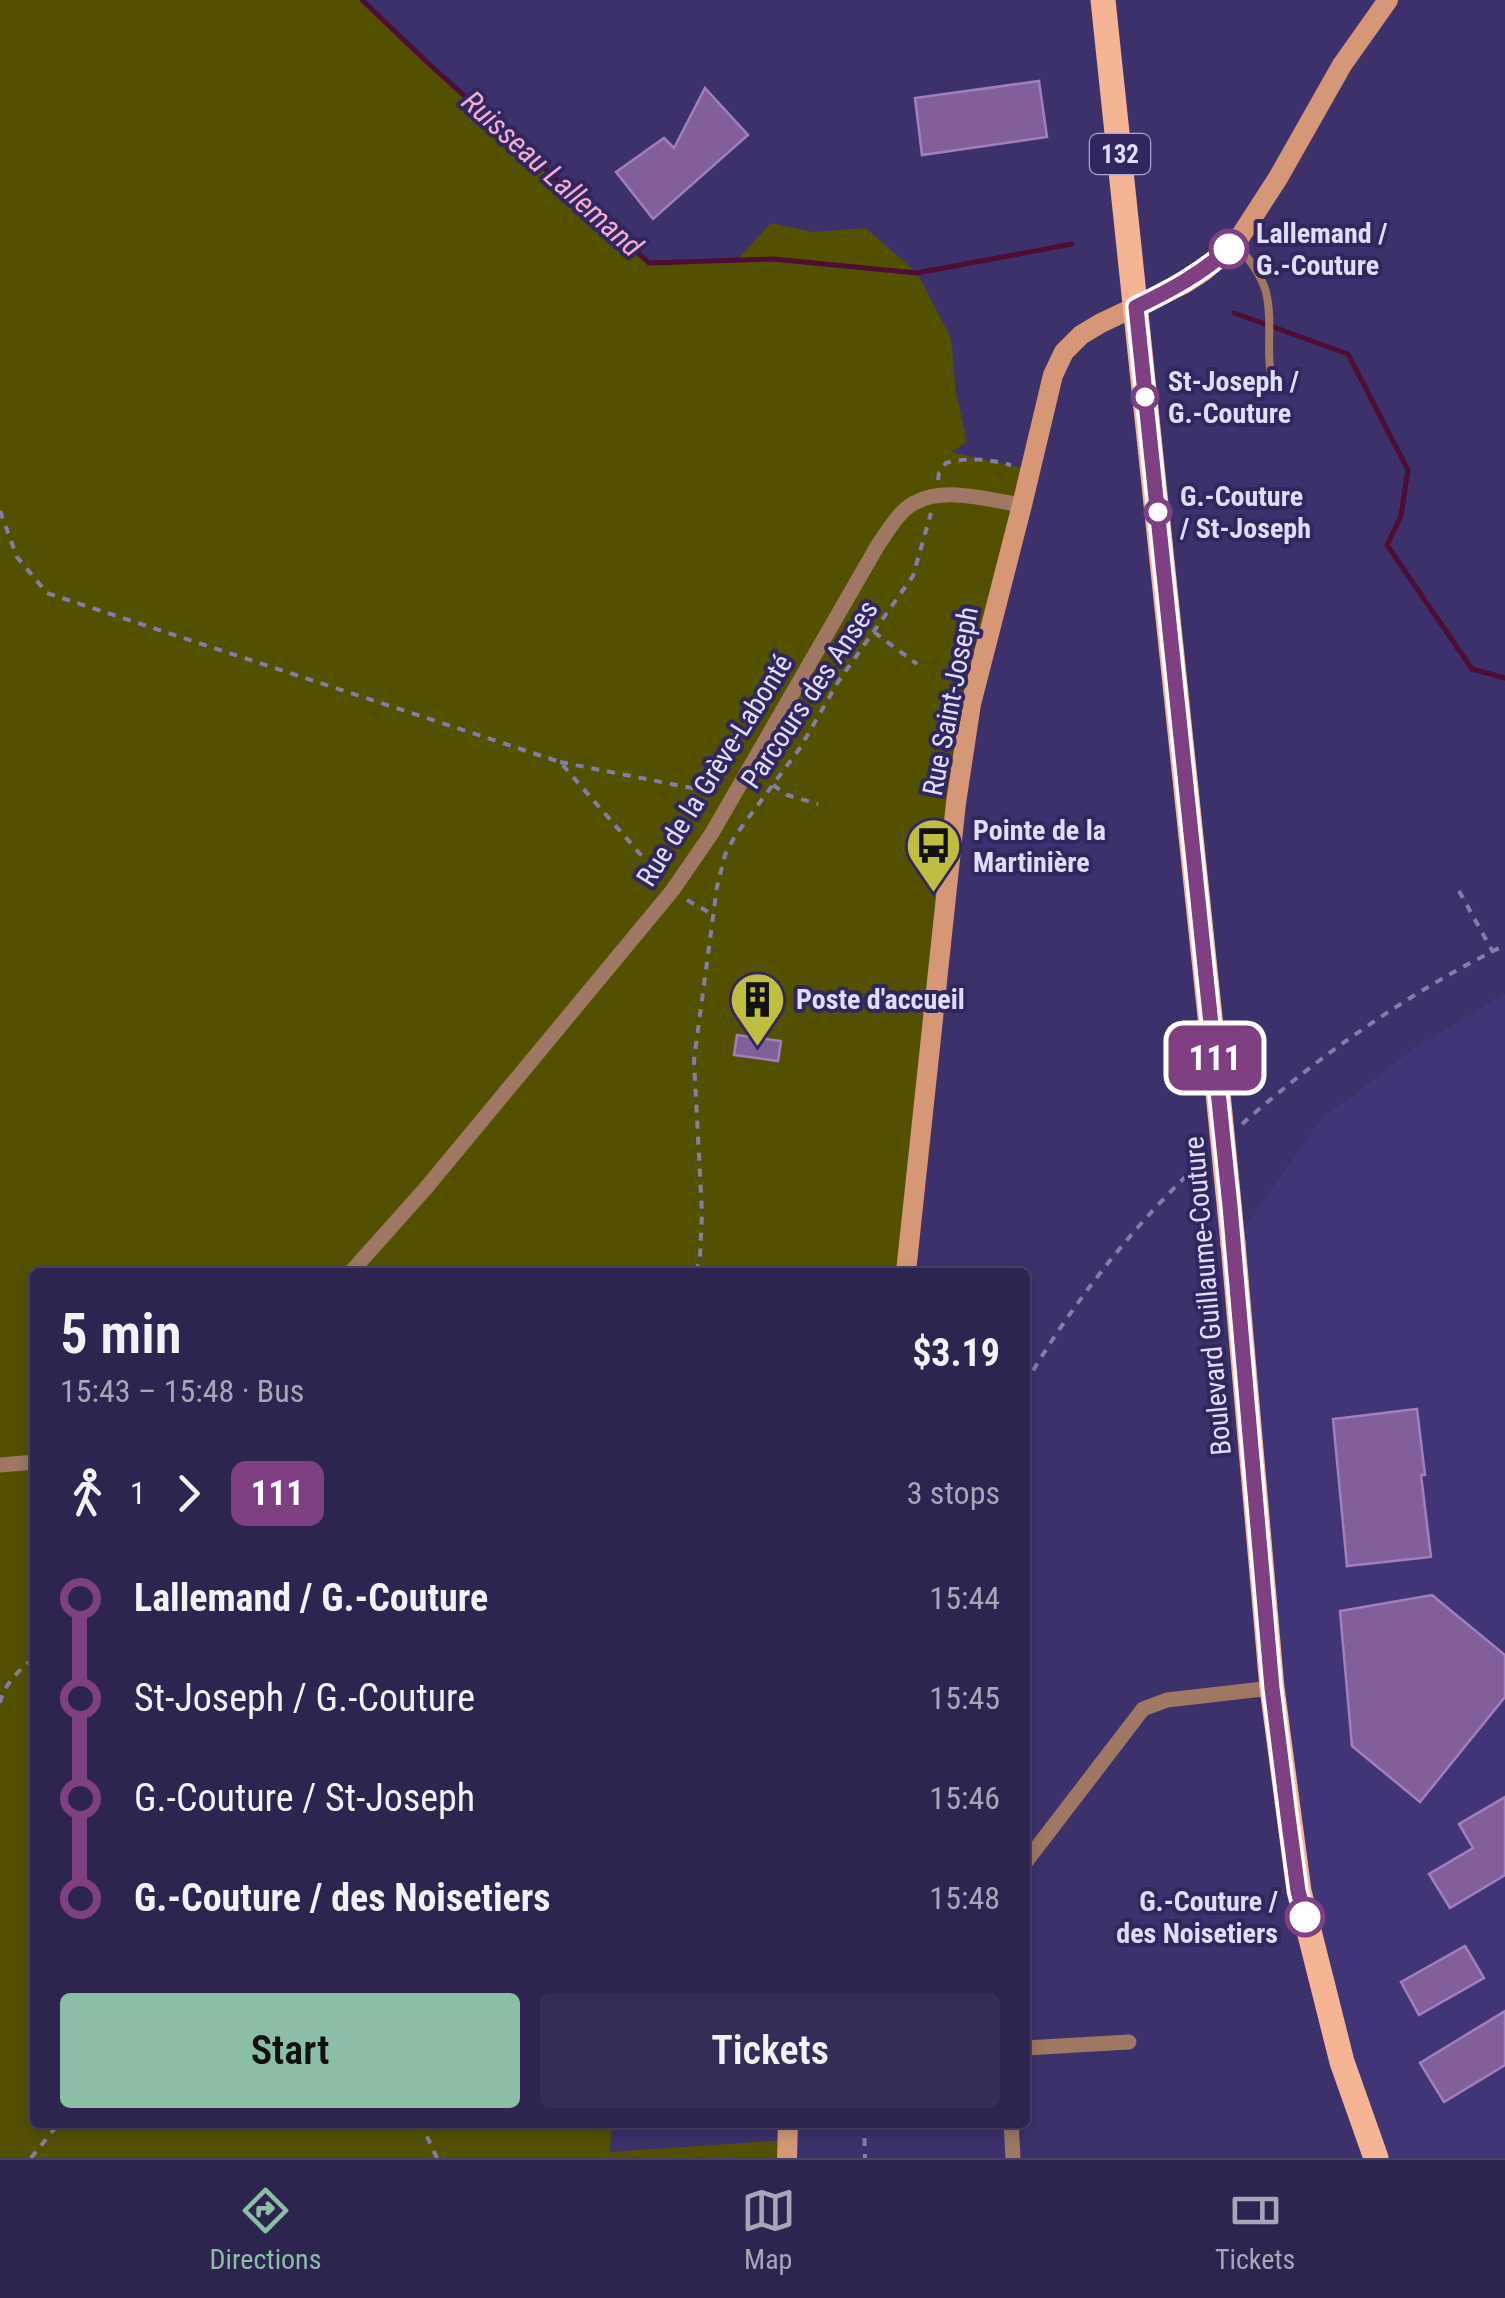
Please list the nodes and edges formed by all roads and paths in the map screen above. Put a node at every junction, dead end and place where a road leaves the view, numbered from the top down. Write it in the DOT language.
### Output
graph roads {
  1 [pos="1103,0"];
  2 [pos="1388,0"];
  3 [pos="1236,244"];
  4 [pos="1136,307"];
  5 [pos="1270,375"];
  6 [pos="1031,470"];
  7 [pos="936,496"];
  8 [pos="1022,505"];
  9 [pos="0,511"];
  10 [pos="874,632"];
  11 [pos="917,664"];
  12 [pos="560,762"];
  13 [pos="773,784"];
  14 [pos="733,797"];
  15 [pos="818,804"];
  16 [pos="672,891"];
  17 [pos="1458,891"];
  18 [pos="714,915"];
  19 [pos="1492,952"];
  20 [pos="355,1268"];
  21 [pos="697,1268"];
  22 [pos="906,1268"];
  23 [pos="30,1462"];
  24 [pos="0,1464"];
  25 [pos="30,1662"];
  26 [pos="1272,1688"];
  27 [pos="0,1703"];
  28 [pos="1030,1856"];
  29 [pos="1129,2042"];
  30 [pos="1030,2048"];
  31 [pos="55,2128"];
  32 [pos="423,2128"];
  33 [pos="788,2128"];
  34 [pos="864,2128"];
  35 [pos="1011,2128"];
  36 [pos="31,2158"];
  37 [pos="438,2158"];
  38 [pos="787,2158"];
  39 [pos="865,2158"];
  40 [pos="1012,2158"];
  41 [pos="1376,2158"];
  1 -- 4 [label="main road, Boulevard Guillaume-Couture / 132"];
  2 -- 3 [label="street, Rue Saint-Joseph"];
  3 -- 4 [label="street, Rue Saint-Joseph"];
  3 -- 5 [label="lane"];
  4 -- 6 [label="street, Rue Saint-Joseph"];
  4 -- 26 [label="main road, Boulevard Guillaume-Couture / 132, bridge"];
  6 -- 7 [label="path, Parcours des Anses"];
  6 -- 8 [label="street, Rue Saint-Joseph"];
  7 -- 8 [label="street"];
  7 -- 10 [label="path, Parcours des Anses"];
  7 -- 14 [label="street, Rue de la Grève-Labonté"];
  8 -- 22 [label="street, Rue Saint-Joseph"];
  9 -- 12 [label="path"];
  10 -- 11 [label="path"];
  10 -- 13 [label="path, Parcours des Anses"];
  12 -- 14 [label="path"];
  12 -- 16 [label="path"];
  13 -- 15 [label="path"];
  13 -- 18 [label="path, Parcours des Anses"];
  14 -- 16 [label="street, Rue de la Grève-Labonté"];
  16 -- 18 [label="path"];
  16 -- 20 [label="street, Rue de la Grève-Labonté"];
  17 -- 19 [label="path"];
  18 -- 21 [label="path, Parcours des Anses"];
  23 -- 24 [label="street"];
  25 -- 27 [label="path"];
  26 -- 28 [label="street"];
  26 -- 41 [label="main road, Boulevard Guillaume-Couture / 132"];
  29 -- 30 [label="street"];
  31 -- 36 [label="path"];
  32 -- 37 [label="path"];
  33 -- 38 [label="street"];
  34 -- 39 [label="path"];
  35 -- 40 [label="street"];
}
